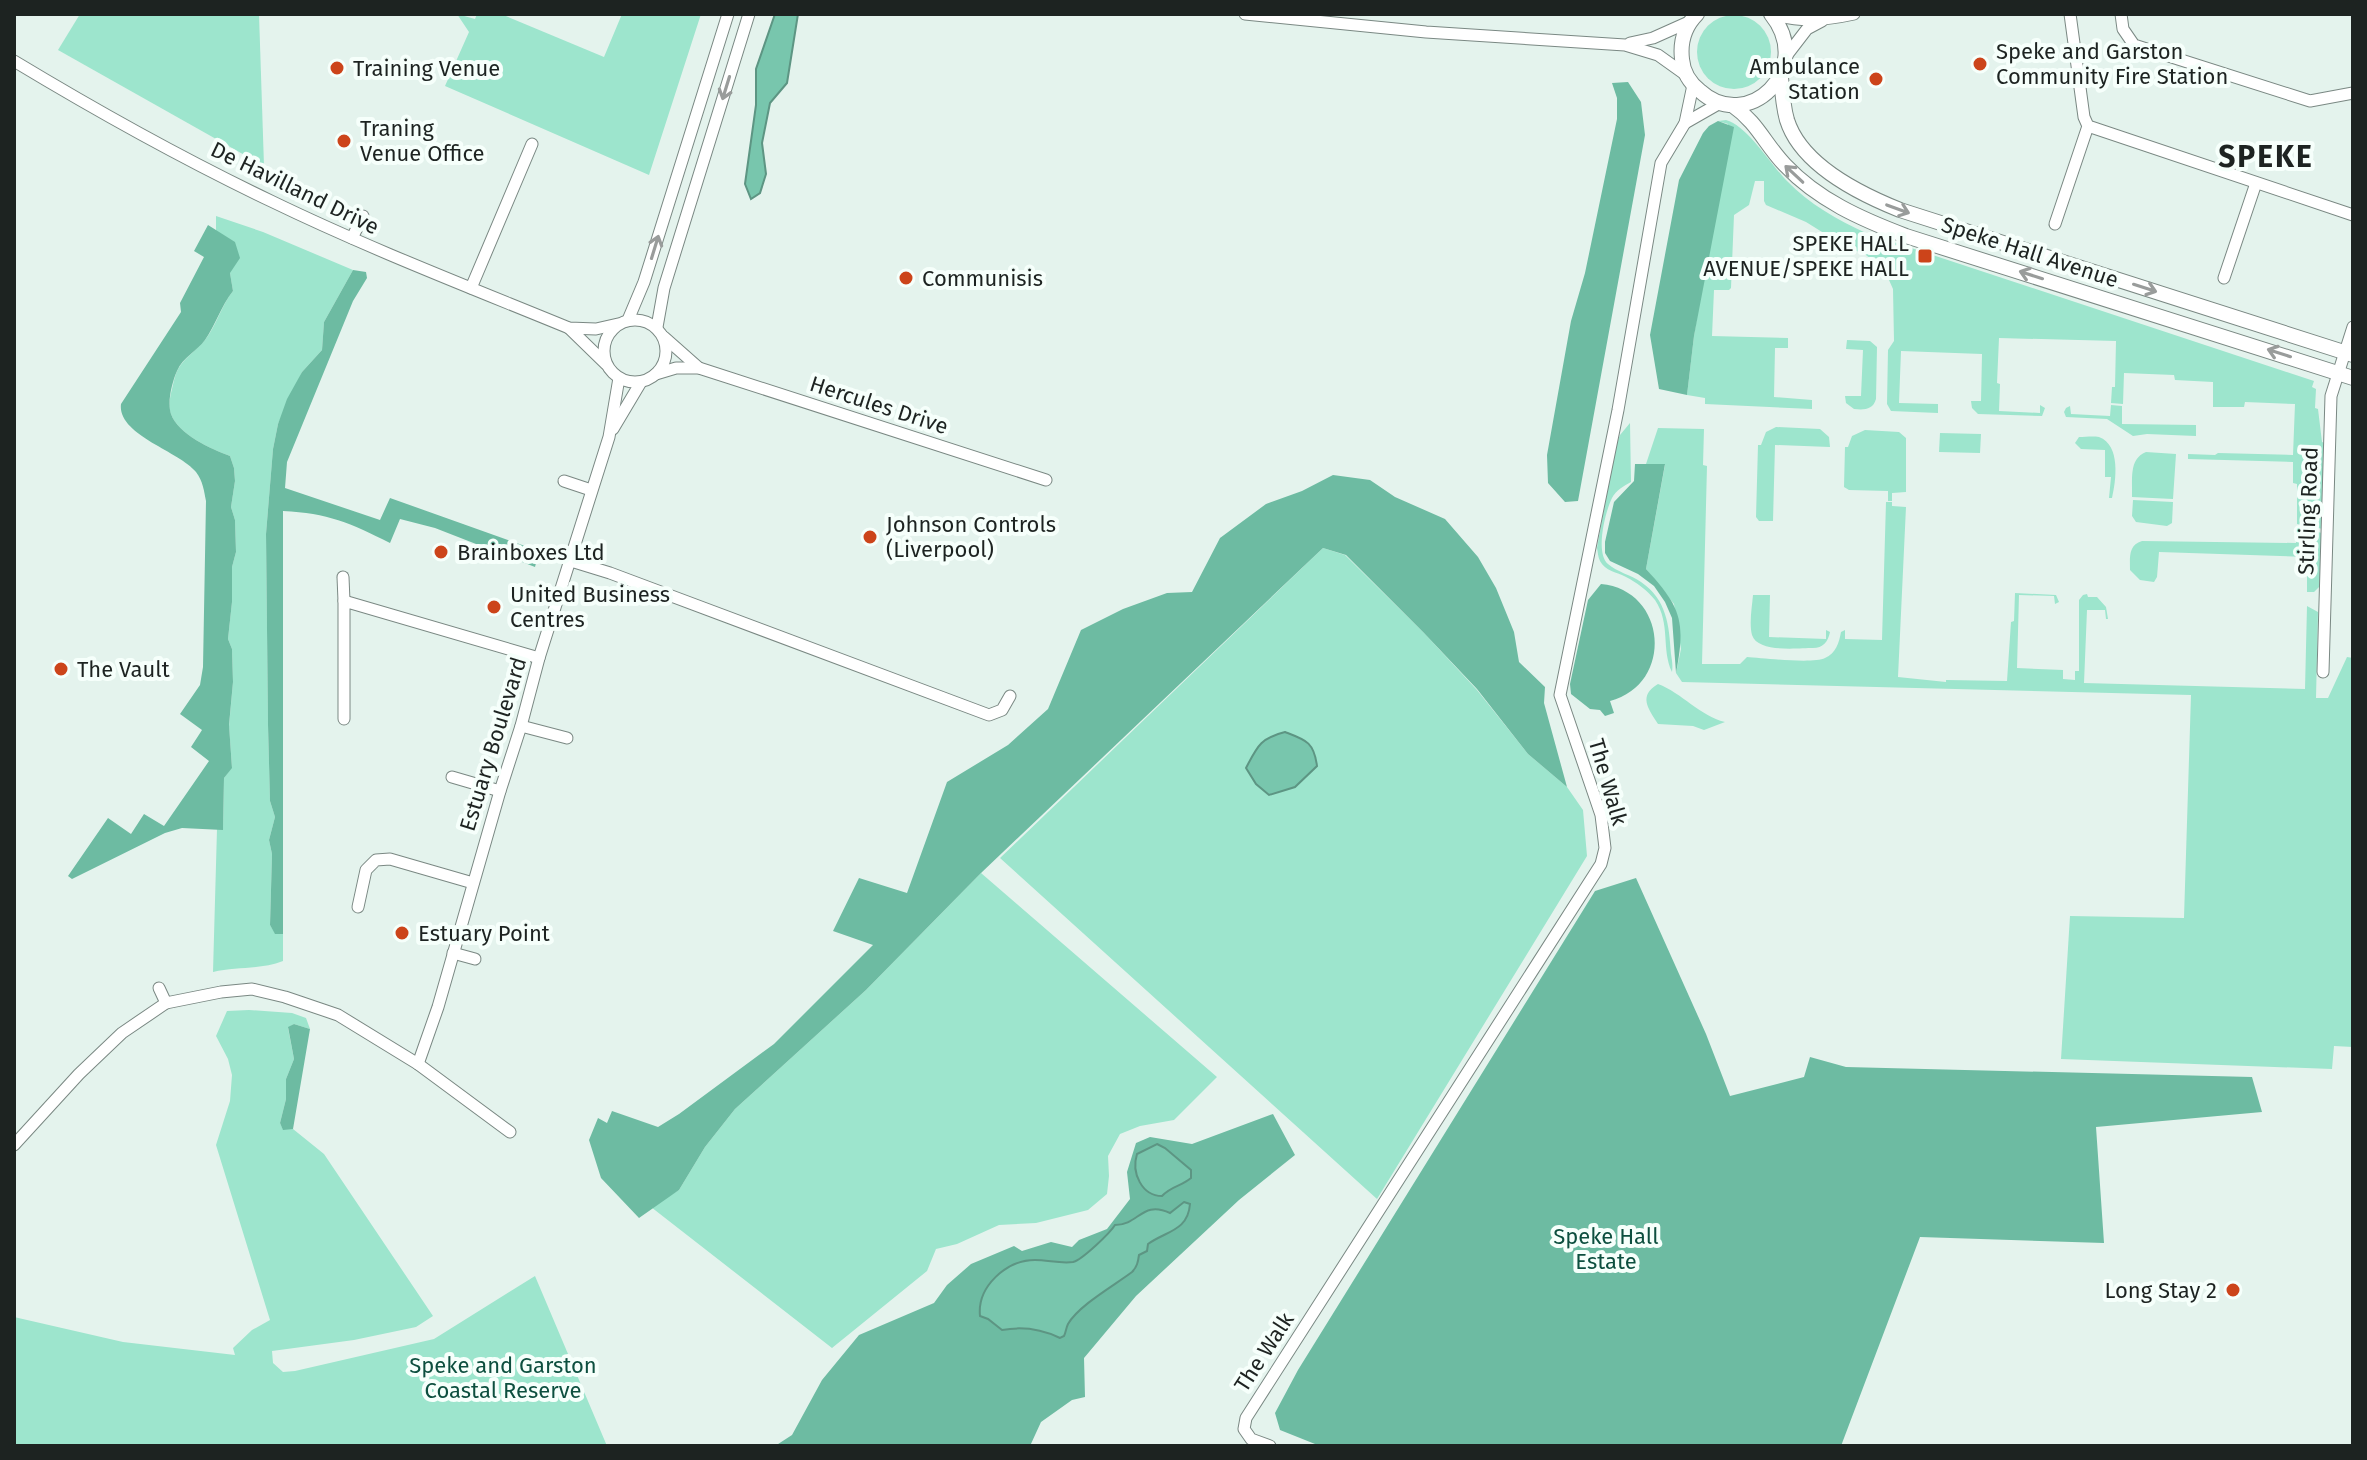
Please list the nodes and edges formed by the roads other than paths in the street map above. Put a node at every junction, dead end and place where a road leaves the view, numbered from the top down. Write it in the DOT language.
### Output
graph roads {
  1 [pos="728,14"];
  2 [pos="749,14"];
  3 [pos="1245,14"];
  4 [pos="1772,14"];
  5 [pos="1854,14"];
  6 [pos="2070,14"];
  7 [pos="2121,14"];
  8 [pos="1694,16"];
  9 [pos="1310,17"];
  10 [pos="1822,20"];
  11 [pos="1625,45"];
  12 [pos="1787,55"];
  13 [pos="14,61"];
  14 [pos="1781,77"];
  15 [pos="1690,80"];
  16 [pos="2353,93"];
  17 [pos="1726,104"];
  18 [pos="1685,123"];
  19 [pos="2088,126"];
  20 [pos="532,144"];
  21 [pos="2256,183"];
  22 [pos="2353,215"];
  23 [pos="363,216"];
  24 [pos="2055,224"];
  25 [pos="352,238"];
  26 [pos="2224,278"];
  27 [pos="471,288"];
  28 [pos="623,322"];
  29 [pos="2353,327"];
  30 [pos="569,328"];
  31 [pos="660,332"];
  32 [pos="2349,353"];
  33 [pos="607,365"];
  34 [pos="699,368"];
  35 [pos="2338,373"];
  36 [pos="656,374"];
  37 [pos="619,378"];
  38 [pos="2353,378"];
  39 [pos="641,382"];
  40 [pos="609,437"];
  41 [pos="1046,480"];
  42 [pos="564,481"];
  43 [pos="591,490"];
  44 [pos="571,561"];
  45 [pos="343,577"];
  46 [pos="344,601"];
  47 [pos="539,658"];
  48 [pos="2323,672"];
  49 [pos="1010,696"];
  50 [pos="344,719"];
  51 [pos="521,726"];
  52 [pos="567,738"];
  53 [pos="452,777"];
  54 [pos="500,791"];
  55 [pos="473,883"];
  56 [pos="358,907"];
  57 [pos="453,953"];
  58 [pos="475,959"];
  59 [pos="159,988"];
  60 [pos="166,1003"];
  61 [pos="418,1064"];
  62 [pos="510,1132"];
  63 [pos="14,1145"];
  64 [pos="1270,1446"];
  28 -- 1 [label="street, one-way"];
  2 -- 31 [label="street, one-way"];
  3 -- 9 [label="street"];
  4 -- 10 [label="street"];
  4 -- 12 [label="street"];
  5 -- 10 [label="street"];
  6 -- 19 [label="street"];
  7 -- 16 [label="street"];
  8 -- 11 [label="street"];
  8 -- 15 [label="street"];
  9 -- 11 [label="street"];
  10 -- 12 [label="street"];
  11 -- 15 [label="street"];
  12 -- 14 [label="street"];
  13 -- 25 [label="street, De Havilland Drive"];
  14 -- 17 [label="street"];
  14 -- 32 [label="street, Speke Hall Avenue, one-way"];
  15 -- 17 [label="street, Speke Hall Avenue"];
  15 -- 18 [label="street, The Walk"];
  17 -- 18 [label="street, The Walk"];
  35 -- 17 [label="street, Speke Hall Avenue, one-way"];
  18 -- 64 [label="street, The Walk"];
  19 -- 21 [label="street"];
  19 -- 24 [label="street"];
  20 -- 27 [label="street"];
  21 -- 22 [label="street"];
  21 -- 26 [label="street"];
  23 -- 25 [label="street"];
  25 -- 27 [label="street, De Havilland Drive"];
  27 -- 30 [label="street, De Havilland Drive"];
  28 -- 30 [label="street, De Havilland Drive"];
  28 -- 31 [label="street"];
  28 -- 33 [label="street"];
  29 -- 32 [label="street, Stirling Road"];
  30 -- 33 [label="street, De Havilland Drive"];
  31 -- 34 [label="street, Hercules Drive"];
  31 -- 36 [label="street"];
  32 -- 35 [label="street, Stirling Road"];
  33 -- 37 [label="street"];
  34 -- 36 [label="street, Hercules Drive"];
  34 -- 41 [label="street, Hercules Drive"];
  35 -- 38 [label="street, Speke Hall Avenue"];
  35 -- 48 [label="street, Stirling Road"];
  36 -- 39 [label="street"];
  37 -- 39 [label="street"];
  37 -- 40 [label="street, Estuary Boulevard"];
  39 -- 40 [label="street, Estuary Boulevard"];
  40 -- 43 [label="street, Estuary Boulevard"];
  42 -- 43 [label="street"];
  43 -- 44 [label="street, Estuary Boulevard"];
  44 -- 47 [label="street, Estuary Boulevard"];
  44 -- 49 [label="street"];
  45 -- 46 [label="street"];
  46 -- 47 [label="street"];
  46 -- 50 [label="street"];
  47 -- 51 [label="street, Estuary Boulevard"];
  51 -- 52 [label="street"];
  51 -- 54 [label="street, Estuary Boulevard"];
  53 -- 54 [label="street"];
  54 -- 55 [label="street, Estuary Boulevard"];
  55 -- 56 [label="street"];
  55 -- 57 [label="street, Estuary Boulevard"];
  57 -- 58 [label="street"];
  57 -- 61 [label="street, Estuary Boulevard"];
  59 -- 60 [label="street"];
  60 -- 61 [label="street"];
  60 -- 63 [label="street"];
  61 -- 62 [label="street"];
}
